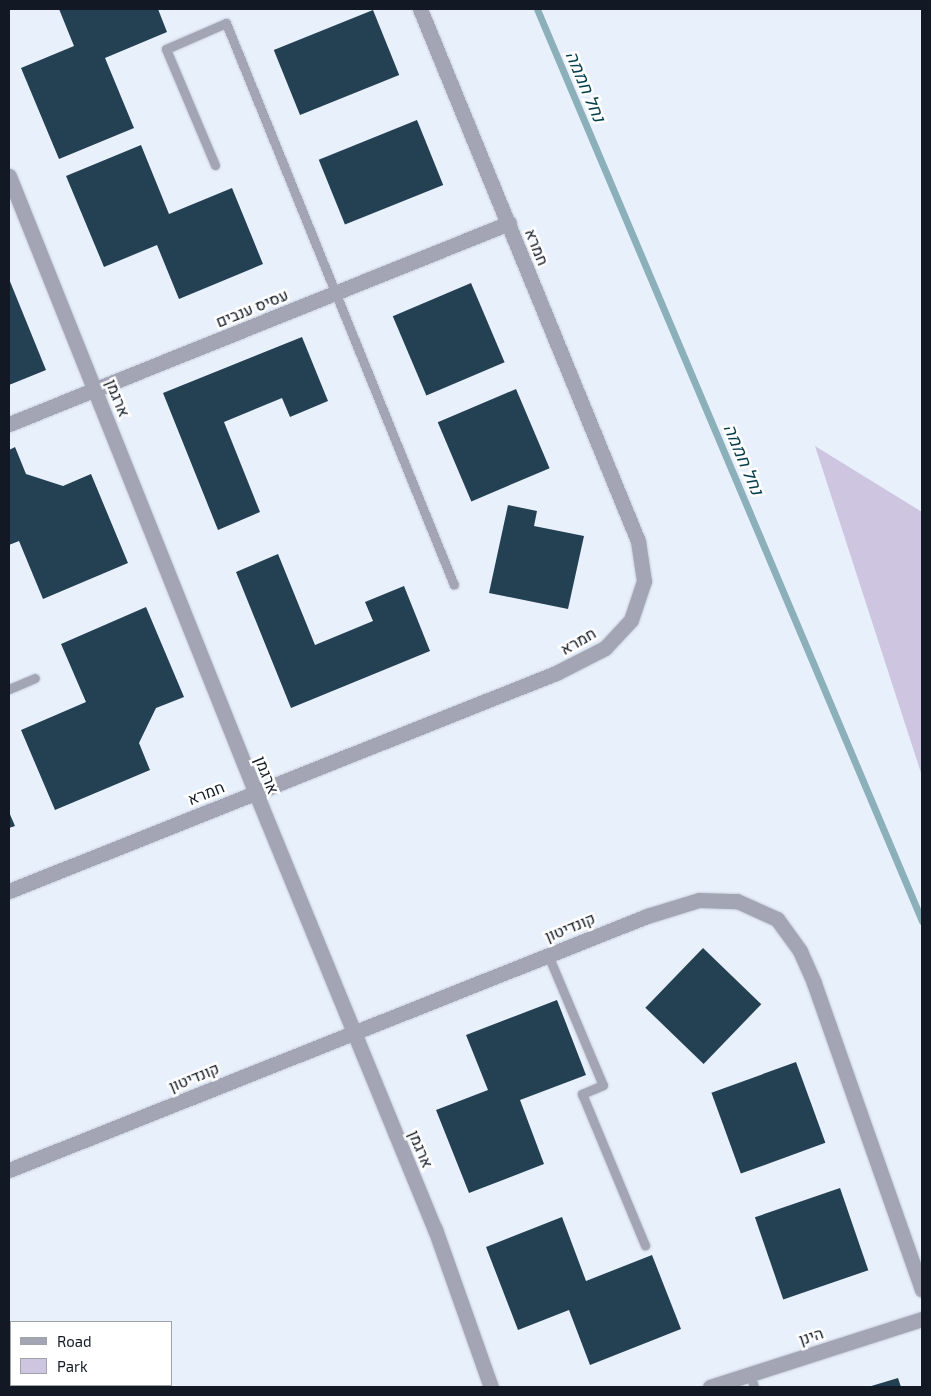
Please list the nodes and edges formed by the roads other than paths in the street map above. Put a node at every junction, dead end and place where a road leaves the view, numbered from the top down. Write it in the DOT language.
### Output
graph roads {
  1 [pos="420,9"];
  2 [pos="215,165"];
  3 [pos="9,176"];
  4 [pos="509,224"];
  5 [pos="336,293"];
  6 [pos="96,390"];
  7 [pos="9,424"];
  8 [pos="454,585"];
  9 [pos="35,678"];
  10 [pos="9,689"];
  11 [pos="255,792"];
  12 [pos="9,891"];
  13 [pos="548,955"];
  14 [pos="353,1032"];
  15 [pos="9,1170"];
  16 [pos="645,1245"];
  17 [pos="922,1290"];
  18 [pos="922,1319"];
  19 [pos="752,1381"];
  20 [pos="491,1387"];
  21 [pos="710,1387"];
  1 -- 4 [label="street, חמרא"];
  2 -- 5 [label="lane"];
  3 -- 6 [label="street, ארגמן"];
  4 -- 5 [label="street, עסיס ענבים"];
  4 -- 11 [label="street, חמרא"];
  5 -- 6 [label="street, עסיס ענבים"];
  5 -- 8 [label="lane"];
  6 -- 7 [label="street, עסיס ענבים"];
  6 -- 11 [label="street, ארגמן"];
  9 -- 10 [label="lane"];
  11 -- 12 [label="street, חמרא"];
  11 -- 14 [label="street, ארגמן"];
  13 -- 14 [label="street, קונדיטון"];
  13 -- 16 [label="lane"];
  13 -- 17 [label="street, קונדיטון"];
  14 -- 15 [label="street, קונדיטון"];
  14 -- 20 [label="street, ארגמן"];
  18 -- 19 [label="street, הינן"];
  19 -- 21 [label="street, הינן"];
}
